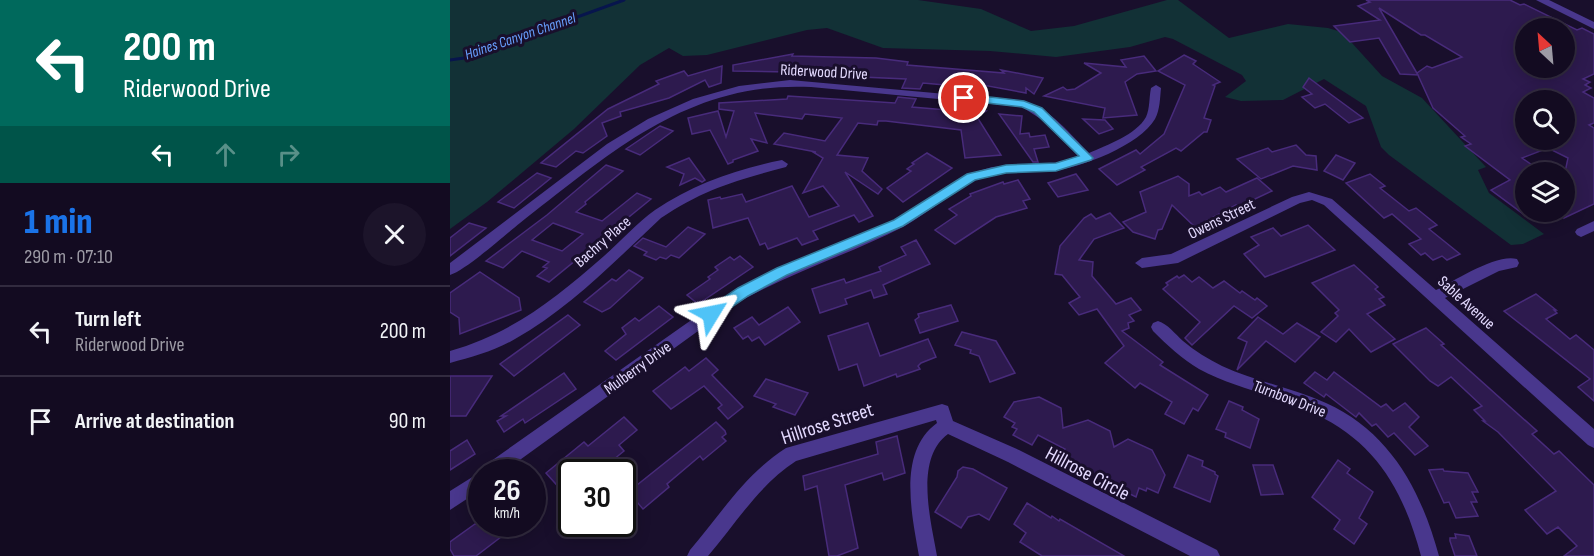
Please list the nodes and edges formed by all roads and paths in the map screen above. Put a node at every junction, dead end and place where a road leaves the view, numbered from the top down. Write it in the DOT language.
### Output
graph roads {
  1 [pos="1541,0"];
  2 [pos="1594,26"];
  3 [pos="1156,88"];
  4 [pos="1087,158"];
  5 [pos="782,164"];
  6 [pos="1312,195"];
  7 [pos="1594,226"];
  8 [pos="1581,232"];
  9 [pos="1142,263"];
  10 [pos="1512,263"];
  11 [pos="450,270"];
  12 [pos="1434,297"];
  13 [pos="1158,327"];
  14 [pos="450,357"];
  15 [pos="944,419"];
  16 [pos="1594,440"];
  17 [pos="508,459"];
  18 [pos="468,489"];
  19 [pos="450,501"];
  20 [pos="696,556"];
  21 [pos="928,556"];
  22 [pos="1211,556"];
  23 [pos="1430,556"];
  1 -- 2 [label="street"];
  3 -- 4 [label="street, Mulberry Drive"];
  4 -- 11 [label="street, Riderwood Drive"];
  4 -- 17 [label="street, Mulberry Drive"];
  5 -- 14 [label="street, Bachry Place"];
  6 -- 9 [label="street, Owens Street"];
  6 -- 12 [label="street, Sable Avenue"];
  7 -- 8 [label="street"];
  10 -- 12 [label="street"];
  12 -- 16 [label="street, Sable Avenue"];
  13 -- 23 [label="street, Turnbow Drive"];
  15 -- 20 [label="street, Hillrose Street"];
  15 -- 21 [label="street"];
  15 -- 22 [label="street, Hillrose Circle"];
  18 -- 19 [label="street"];
}
